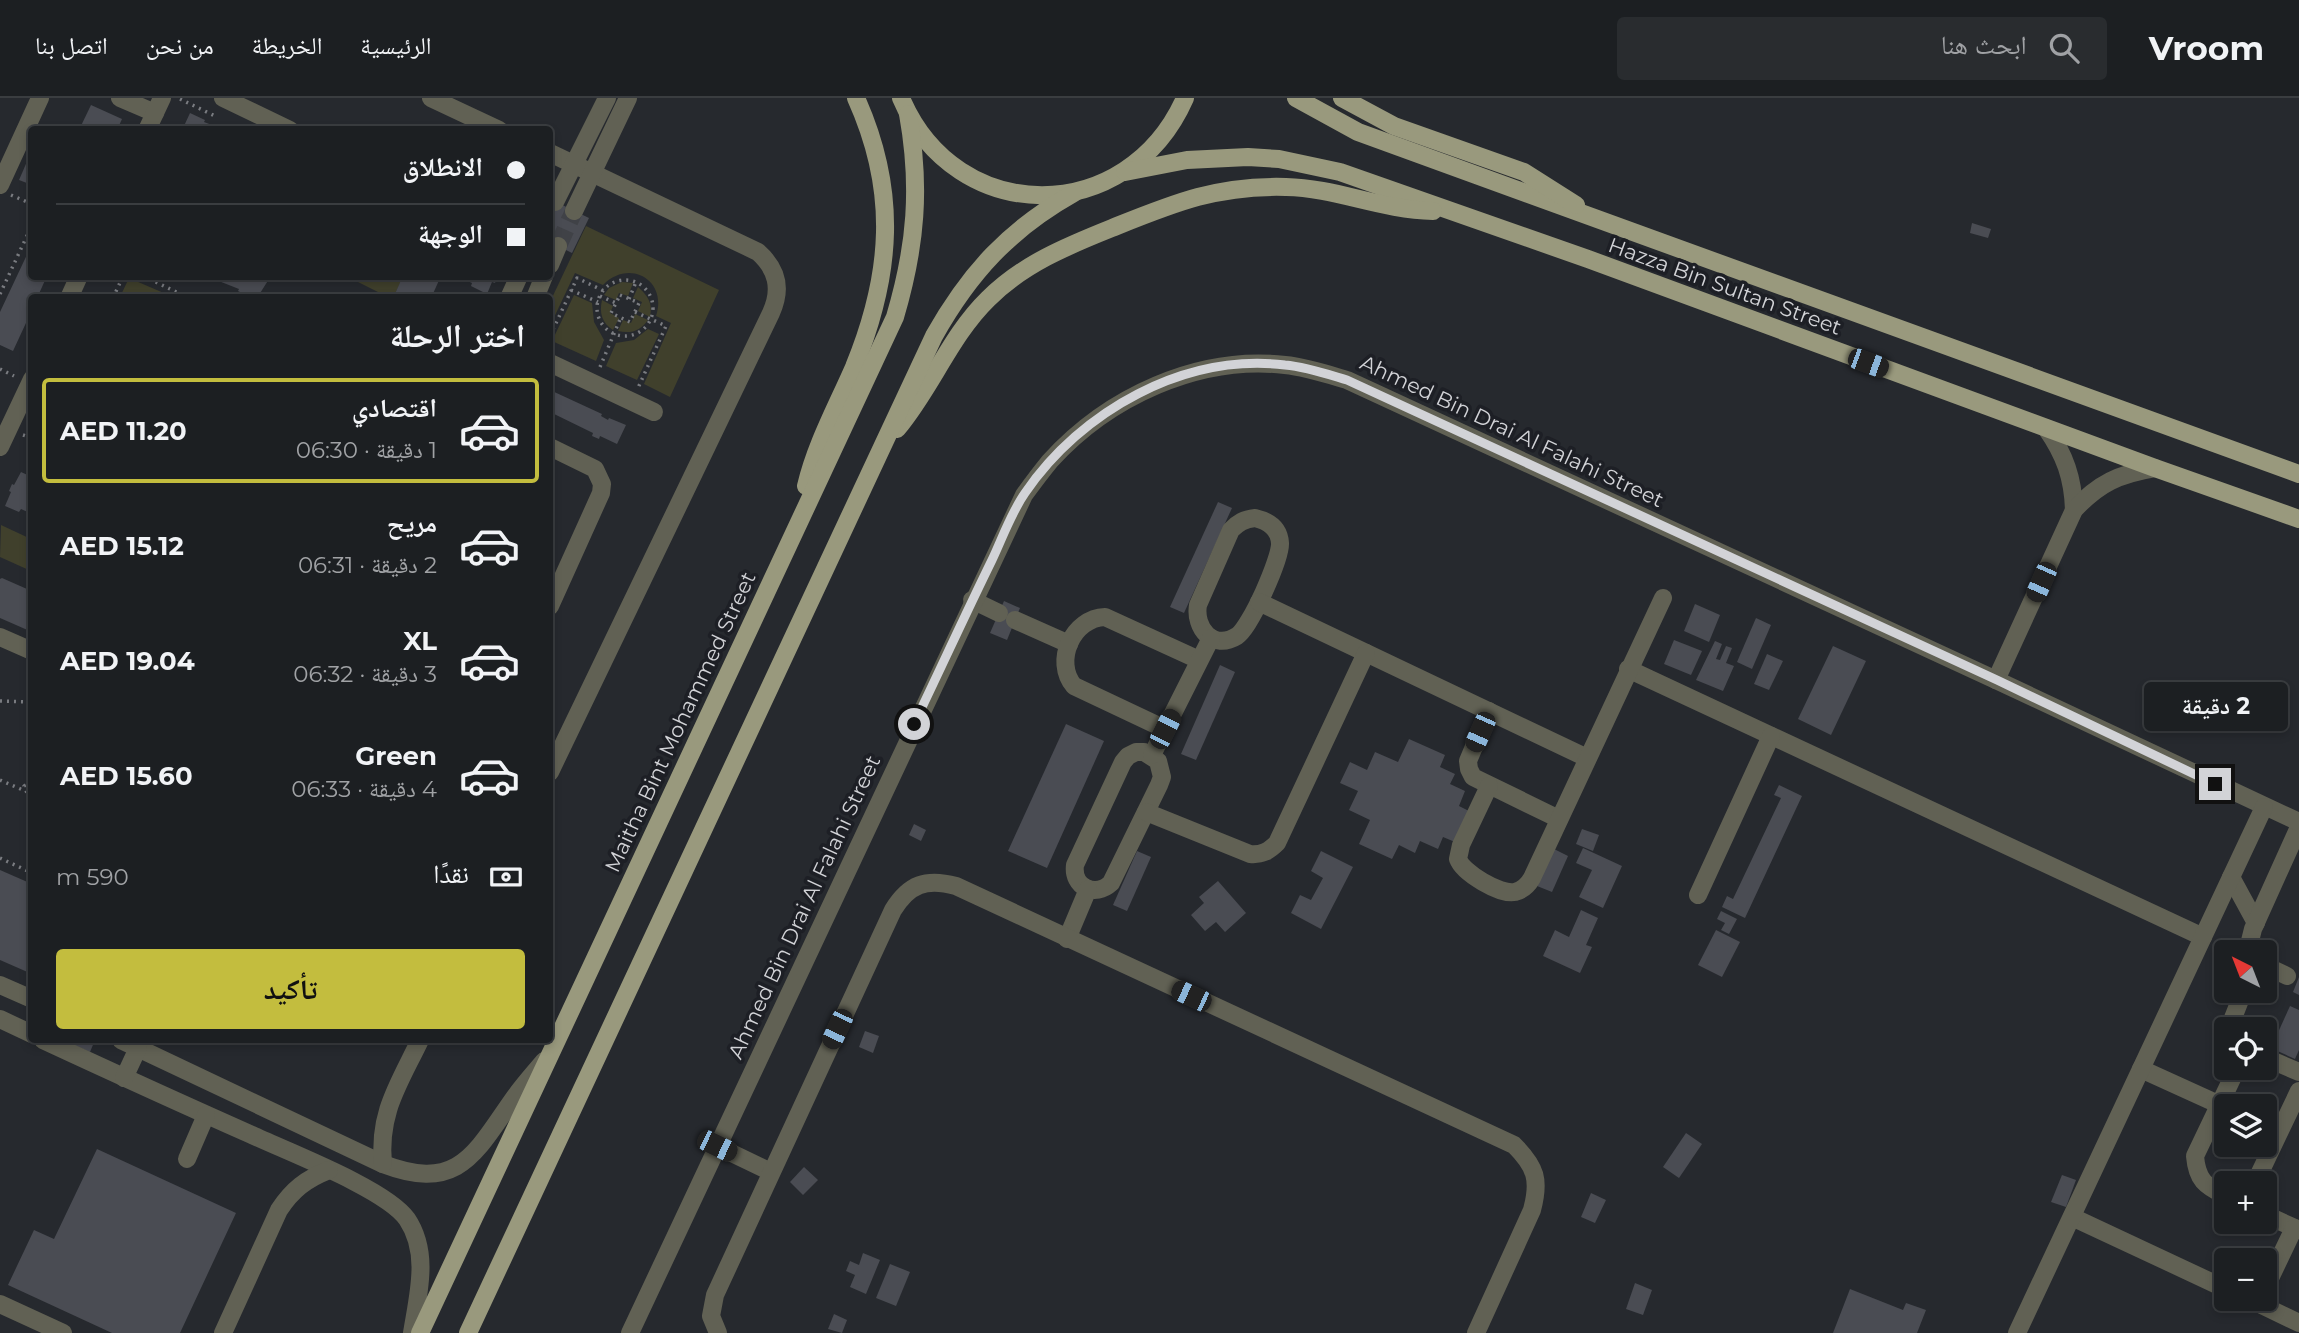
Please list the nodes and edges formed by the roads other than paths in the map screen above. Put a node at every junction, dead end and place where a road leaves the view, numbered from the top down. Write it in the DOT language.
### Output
graph roads {
  1 [pos="40,98"];
  2 [pos="120,98"];
  3 [pos="223,98"];
  4 [pos="431,98"];
  5 [pos="607,98"];
  6 [pos="628,98"];
  7 [pos="856,98"];
  8 [pos="1185,98"];
  9 [pos="1296,98"];
  10 [pos="1342,98"];
  11 [pos="904,106"];
  12 [pos="154,114"];
  13 [pos="29,126"];
  14 [pos="282,126"];
  15 [pos="490,126"];
  16 [pos="28,130"];
  17 [pos="553,154"];
  18 [pos="573,164"];
  19 [pos="592,172"];
  20 [pos="1125,172"];
  21 [pos="5,190"];
  22 [pos="1074,192"];
  23 [pos="555,202"];
  24 [pos="574,211"];
  25 [pos="1450,211"];
  26 [pos="1596,219"];
  27 [pos="558,246"];
  28 [pos="553,258"];
  29 [pos="553,364"];
  30 [pos="28,387"];
  31 [pos="654,412"];
  32 [pos="2046,428"];
  33 [pos="882,444"];
  34 [pos="0,445"];
  35 [pos="553,448"];
  36 [pos="2155,468"];
  37 [pos="2299,474"];
  38 [pos="2074,510"];
  39 [pos="2299,519"];
  40 [pos="795,530"];
  41 [pos="1663,598"];
  42 [pos="553,599"];
  43 [pos="972,600"];
  44 [pos="1259,602"];
  45 [pos="0,637"];
  46 [pos="1211,638"];
  47 [pos="1069,644"];
  48 [pos="28,649"];
  49 [pos="1366,653"];
  50 [pos="1199,660"];
  51 [pos="1628,669"];
  52 [pos="1997,680"];
  53 [pos="1489,711"];
  54 [pos="1165,729"];
  55 [pos="1771,736"];
  56 [pos="1152,755"];
  57 [pos="1587,758"];
  58 [pos="553,766"];
  59 [pos="1489,786"];
  60 [pos="2264,807"];
  61 [pos="1146,812"];
  62 [pos="1559,820"];
  63 [pos="2299,825"];
  64 [pos="2231,877"];
  65 [pos="1088,889"];
  66 [pos="1698,895"];
  67 [pos="2256,922"];
  68 [pos="2203,937"];
  69 [pos="1067,939"];
  70 [pos="2251,940"];
  71 [pos="2277,971"];
  72 [pos="2287,976"];
  73 [pos="0,985"];
  74 [pos="28,997"];
  75 [pos="0,1019"];
  76 [pos="28,1032"];
  77 [pos="49,1043"];
  78 [pos="127,1043"];
  79 [pos="419,1043"];
  80 [pos="138,1048"];
  81 [pos="551,1052"];
  82 [pos="2277,1063"];
  83 [pos="2141,1069"];
  84 [pos="2299,1072"];
  85 [pos="124,1078"];
  86 [pos="2299,1091"];
  87 [pos="2214,1102"];
  88 [pos="2214,1112"];
  89 [pos="206,1115"];
  90 [pos="717,1146"];
  91 [pos="187,1159"];
  92 [pos="383,1164"];
  93 [pos="329,1170"];
  94 [pos="2261,1171"];
  95 [pos="771,1172"];
  96 [pos="2214,1190"];
  97 [pos="2071,1217"];
  98 [pos="2277,1220"];
  99 [pos="2297,1229"];
  100 [pos="2277,1264"];
  101 [pos="2214,1283"];
  102 [pos="0,1304"];
  103 [pos="2277,1309"];
  104 [pos="2299,1322"];
  105 [pos="63,1333"];
  106 [pos="223,1333"];
  107 [pos="412,1333"];
  108 [pos="421,1333"];
  109 [pos="468,1333"];
  110 [pos="630,1333"];
  111 [pos="718,1333"];
  112 [pos="1476,1333"];
  113 [pos="2017,1333"];
  1 -- 13 [label="street"];
  2 -- 12 [label="street"];
  3 -- 14 [label="street"];
  4 -- 15 [label="street"];
  5 -- 18 [label="street"];
  6 -- 19 [label="street"];
  7 -- 40 [label="main road"];
  8 -- 20 [label="main road"];
  9 -- 26 [label="main road, Hazza Bin Sultan Street"];
  10 -- 26 [label="main road"];
  11 -- 22 [label="main road"];
  11 -- 40 [label="main road, Maitha Bint Mohammed Street"];
  16 -- 21 [label="street"];
  17 -- 18 [label="street"];
  18 -- 19 [label="street"];
  18 -- 23 [label="street"];
  19 -- 24 [label="street"];
  19 -- 58 [label="street"];
  20 -- 22 [label="main road"];
  20 -- 25 [label="main road, Hazza Bin Sultan Street"];
  22 -- 33 [label="main road"];
  25 -- 32 [label="main road, Hazza Bin Sultan Street"];
  25 -- 33 [label="main road"];
  26 -- 37 [label="main road, Hazza Bin Sultan Street"];
  27 -- 28 [label="street"];
  29 -- 31 [label="street"];
  30 -- 34 [label="street"];
  32 -- 36 [label="main road, Hazza Bin Sultan Street"];
  32 -- 38 [label="street"];
  33 -- 109 [label="main road"];
  35 -- 42 [label="street"];
  36 -- 38 [label="street"];
  36 -- 39 [label="main road, Hazza Bin Sultan Street"];
  38 -- 52 [label="street"];
  40 -- 81 [label="main road, Maitha Bint Mohammed Street"];
  41 -- 51 [label="street"];
  43 -- 47 [label="street"];
  43 -- 52 [label="street, Ahmed Bin Drai Al Falahi Street"];
  43 -- 90 [label="street, Ahmed Bin Drai Al Falahi Street"];
  44 -- 46 [label="street"];
  44 -- 46 [label="street"];
  44 -- 49 [label="street"];
  45 -- 48 [label="street"];
  46 -- 50 [label="street"];
  47 -- 50 [label="street"];
  47 -- 54 [label="street"];
  49 -- 53 [label="street"];
  49 -- 61 [label="street"];
  50 -- 54 [label="street"];
  51 -- 55 [label="street"];
  51 -- 57 [label="street"];
  52 -- 60 [label="street, Ahmed Bin Drai Al Falahi Street"];
  53 -- 57 [label="street"];
  53 -- 59 [label="street"];
  54 -- 56 [label="street"];
  55 -- 66 [label="street"];
  55 -- 68 [label="street"];
  56 -- 61 [label="street"];
  56 -- 65 [label="street"];
  57 -- 62 [label="street"];
  59 -- 62 [label="street"];
  59 -- 62 [label="street"];
  60 -- 63 [label="street, Ahmed Bin Drai Al Falahi Street"];
  60 -- 64 [label="street"];
  61 -- 65 [label="street"];
  63 -- 67 [label="street"];
  64 -- 67 [label="street"];
  64 -- 68 [label="street"];
  65 -- 69 [label="street"];
  67 -- 70 [label="street"];
  68 -- 83 [label="street"];
  69 -- 95 [label="street"];
  69 -- 112 [label="street"];
  71 -- 72 [label="street"];
  73 -- 74 [label="street"];
  75 -- 76 [label="street"];
  77 -- 85 [label="street"];
  78 -- 80 [label="street"];
  79 -- 92 [label="street"];
  80 -- 85 [label="street"];
  80 -- 92 [label="street"];
  81 -- 92 [label="street"];
  81 -- 108 [label="main road, Maitha Bint Mohammed Street"];
  82 -- 84 [label="street"];
  83 -- 87 [label="street"];
  83 -- 97 [label="street"];
  85 -- 89 [label="street"];
  86 -- 94 [label="street"];
  88 -- 96 [label="street"];
  89 -- 91 [label="street"];
  89 -- 93 [label="street"];
  90 -- 95 [label="street"];
  90 -- 110 [label="street, Ahmed Bin Drai Al Falahi Street"];
  93 -- 106 [label="street"];
  93 -- 107 [label="street"];
  95 -- 111 [label="street"];
  97 -- 101 [label="street"];
  97 -- 113 [label="street"];
  98 -- 99 [label="street"];
  99 -- 100 [label="street"];
  102 -- 105 [label="street"];
  103 -- 104 [label="street"];
}
